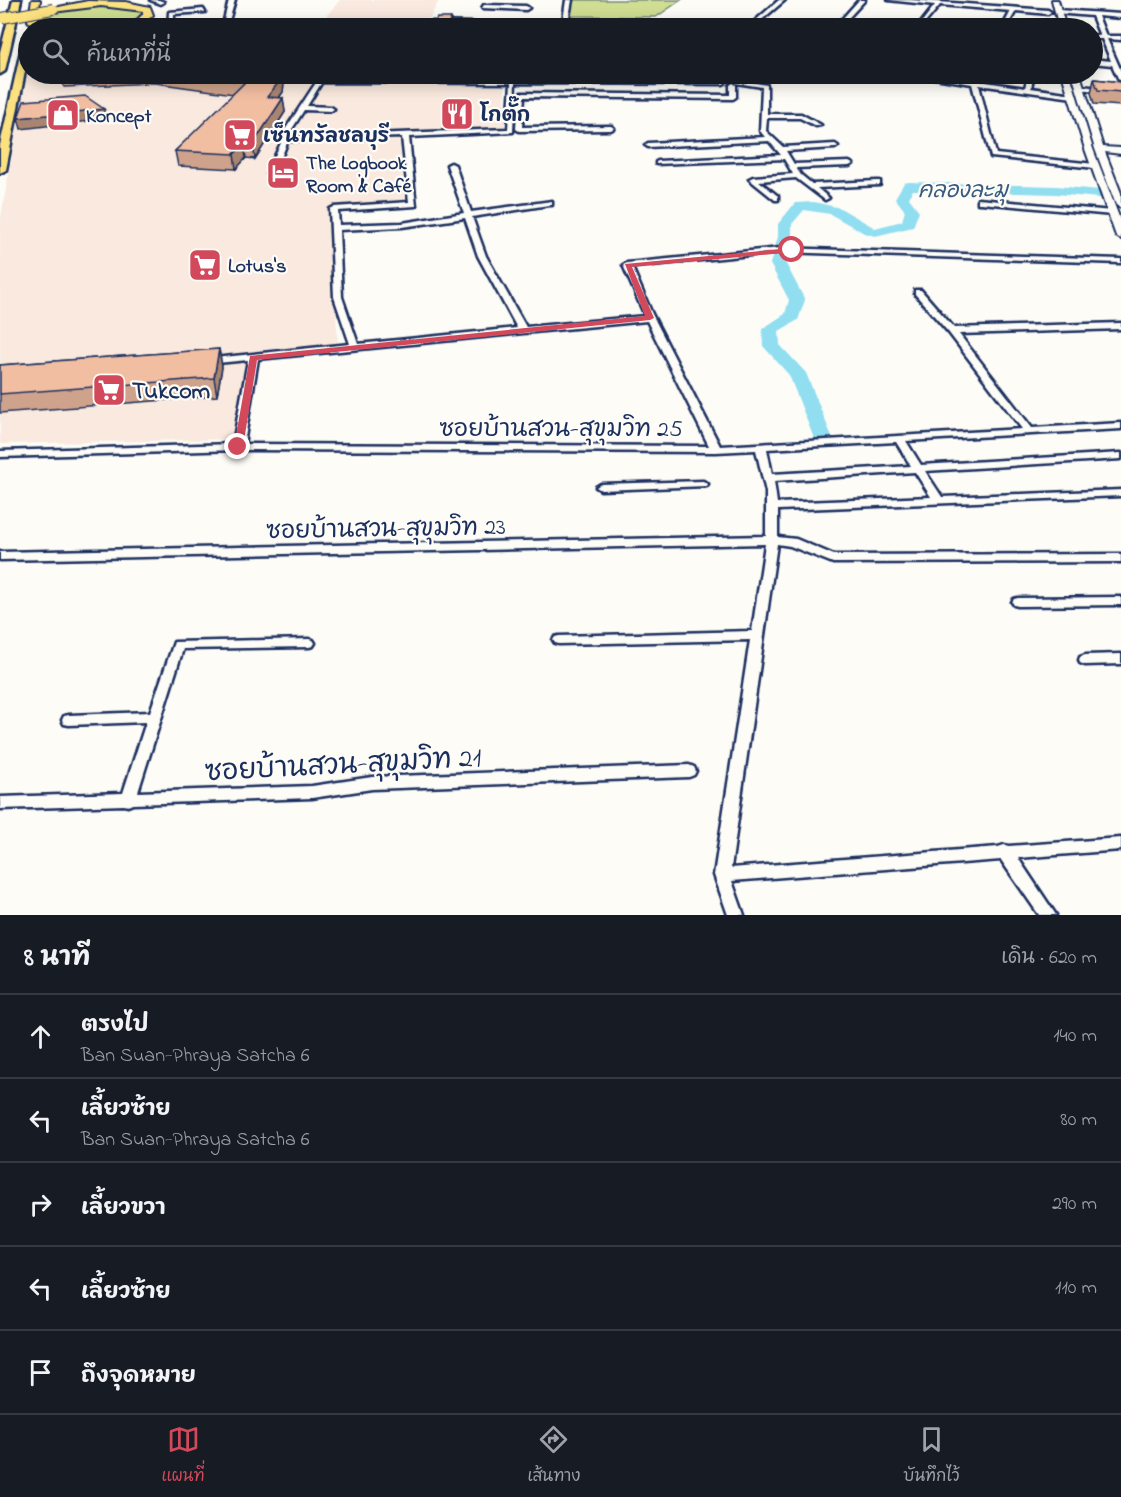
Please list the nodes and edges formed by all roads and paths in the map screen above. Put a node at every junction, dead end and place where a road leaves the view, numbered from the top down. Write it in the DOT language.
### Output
graph roads {
  1 [pos="17,0"];
  2 [pos="36,0"];
  3 [pos="153,0"];
  4 [pos="232,0"];
  5 [pos="488,0"];
  6 [pos="570,0"];
  7 [pos="782,0"];
  8 [pos="862,0"];
  9 [pos="891,0"];
  10 [pos="1046,0"];
  11 [pos="1055,0"];
  12 [pos="161,2"];
  13 [pos="938,4"];
  14 [pos="484,7"];
  15 [pos="526,8"];
  16 [pos="1014,10"];
  17 [pos="203,11"];
  18 [pos="1058,12"];
  19 [pos="1049,14"];
  20 [pos="1094,14"];
  21 [pos="1121,16"];
  22 [pos="35,18"];
  23 [pos="146,18"];
  24 [pos="171,18"];
  25 [pos="227,18"];
  26 [pos="478,18"];
  27 [pos="566,18"];
  28 [pos="761,18"];
  29 [pos="845,18"];
  30 [pos="927,18"];
  31 [pos="1010,18"];
  32 [pos="1060,18"];
  33 [pos="1096,18"];
  34 [pos="1,19"];
  35 [pos="1103,37"];
  36 [pos="1121,38"];
  37 [pos="1103,62"];
  38 [pos="1114,63"];
  39 [pos="0,65"];
  40 [pos="18,77"];
  41 [pos="1121,78"];
  42 [pos="318,84"];
  43 [pos="512,84"];
  44 [pos="558,84"];
  45 [pos="604,84"];
  46 [pos="628,84"];
  47 [pos="694,84"];
  48 [pos="731,84"];
  49 [pos="760,84"];
  50 [pos="975,84"];
  51 [pos="988,84"];
  52 [pos="1029,84"];
  53 [pos="1069,84"];
  54 [pos="1080,84"];
  55 [pos="588,85"];
  56 [pos="635,85"];
  57 [pos="682,85"];
  58 [pos="1081,88"];
  59 [pos="1028,90"];
  60 [pos="1121,92"];
  61 [pos="588,96"];
  62 [pos="637,96"];
  63 [pos="1073,96"];
  64 [pos="684,97"];
  65 [pos="303,108"];
  66 [pos="332,109"];
  67 [pos="763,116"];
  68 [pos="818,125"];
  69 [pos="4,127"];
  70 [pos="611,128"];
  71 [pos="405,134"];
  72 [pos="771,139"];
  73 [pos="282,140"];
  74 [pos="648,145"];
  75 [pos="835,146"];
  76 [pos="781,149"];
  77 [pos="1099,149"];
  78 [pos="1121,151"];
  79 [pos="786,157"];
  80 [pos="658,163"];
  81 [pos="849,164"];
  82 [pos="451,165"];
  83 [pos="792,166"];
  84 [pos="1095,166"];
  85 [pos="0,170"];
  86 [pos="271,173"];
  87 [pos="798,176"];
  88 [pos="877,183"];
  89 [pos="810,186"];
  90 [pos="775,198"];
  91 [pos="825,198"];
  92 [pos="981,201"];
  93 [pos="549,203"];
  94 [pos="1117,203"];
  95 [pos="390,206"];
  96 [pos="468,215"];
  97 [pos="392,225"];
  98 [pos="335,228"];
  99 [pos="1121,236"];
  100 [pos="1121,261"];
  101 [pos="918,292"];
  102 [pos="650,318"];
  103 [pos="1121,326"];
  104 [pos="523,330"];
  105 [pos="952,331"];
  106 [pos="355,347"];
  107 [pos="253,358"];
  108 [pos="193,362"];
  109 [pos="1121,426"];
  110 [pos="1029,431"];
  111 [pos="899,439"];
  112 [pos="238,447"];
  113 [pos="761,447"];
  114 [pos="716,449"];
  115 [pos="0,454"];
  116 [pos="1121,456"];
  117 [pos="918,468"];
  118 [pos="768,478"];
  119 [pos="703,484"];
  120 [pos="602,487"];
  121 [pos="1121,493"];
  122 [pos="937,498"];
  123 [pos="771,507"];
  124 [pos="772,540"];
  125 [pos="0,556"];
  126 [pos="1121,558"];
  127 [pos="1121,601"];
  128 [pos="1018,602"];
  129 [pos="758,635"];
  130 [pos="559,640"];
  131 [pos="309,643"];
  132 [pos="1121,659"];
  133 [pos="1085,660"];
  134 [pos="155,717"];
  135 [pos="69,720"];
  136 [pos="688,771"];
  137 [pos="128,800"];
  138 [pos="0,803"];
  139 [pos="1121,844"];
  140 [pos="1004,851"];
  141 [pos="723,875"];
  142 [pos="735,915"];
  143 [pos="1048,915"];
  1 -- 39 [label="main road"];
  2 -- 22 [label="highway"];
  3 -- 12 [label="street"];
  4 -- 25 [label="street"];
  5 -- 14 [label="street"];
  6 -- 27 [label="street"];
  7 -- 28 [label="street"];
  8 -- 29 [label="street"];
  9 -- 13 [label="street"];
  10 -- 19 [label="main road"];
  11 -- 18 [label="main road"];
  13 -- 16 [label="street"];
  13 -- 30 [label="street"];
  14 -- 15 [label="street"];
  14 -- 26 [label="street"];
  16 -- 19 [label="street"];
  16 -- 31 [label="street"];
  17 -- 24 [label="street"];
  18 -- 19 [label="main road"];
  18 -- 20 [label="street"];
  18 -- 32 [label="main road"];
  20 -- 21 [label="street"];
  20 -- 33 [label="street"];
  23 -- 34 [label="highway, bridge"];
  35 -- 36 [label="street"];
  35 -- 38 [label="street"];
  37 -- 38 [label="street"];
  38 -- 41 [label="street"];
  40 -- 69 [label="main road"];
  42 -- 65 [label="street"];
  43 -- 71 [label="street"];
  44 -- 55 [label="street"];
  45 -- 55 [label="street"];
  46 -- 56 [label="street"];
  47 -- 57 [label="street"];
  48 -- 64 [label="street"];
  49 -- 67 [label="street"];
  50 -- 84 [label="street"];
  51 -- 59 [label="street"];
  52 -- 59 [label="street"];
  53 -- 63 [label="main road"];
  54 -- 58 [label="main road"];
  55 -- 61 [label="street"];
  56 -- 57 [label="street"];
  56 -- 62 [label="street"];
  57 -- 64 [label="street"];
  58 -- 60 [label="street"];
  58 -- 77 [label="main road"];
  59 -- 63 [label="street"];
  61 -- 62 [label="street"];
  61 -- 70 [label="street"];
  62 -- 64 [label="street"];
  63 -- 84 [label="main road"];
  65 -- 66 [label="street"];
  65 -- 73 [label="street"];
  67 -- 68 [label="street"];
  67 -- 72 [label="street"];
  69 -- 85 [label="main road"];
  71 -- 73 [label="street"];
  71 -- 95 [label="street"];
  72 -- 74 [label="street"];
  72 -- 76 [label="street"];
  73 -- 86 [label="street"];
  75 -- 76 [label="street"];
  76 -- 79 [label="street"];
  77 -- 78 [label="main road"];
  77 -- 94 [label="main road"];
  79 -- 80 [label="street"];
  79 -- 83 [label="street"];
  81 -- 83 [label="street"];
  82 -- 96 [label="street"];
  83 -- 87 [label="street"];
  84 -- 94 [label="main road"];
  87 -- 89 [label="street"];
  87 -- 90 [label="street"];
  88 -- 89 [label="street"];
  89 -- 91 [label="street"];
  92 -- 94 [label="street"];
  93 -- 96 [label="street"];
  94 -- 99 [label="main road"];
  95 -- 97 [label="street"];
  95 -- 98 [label="street"];
  96 -- 97 [label="street"];
  96 -- 104 [label="street"];
  97 -- 98 [label="street"];
  98 -- 106 [label="street"];
  100 -- 102 [label="street"];
  101 -- 105 [label="street"];
  102 -- 104 [label="street"];
  102 -- 114 [label="street"];
  103 -- 105 [label="street"];
  104 -- 106 [label="street"];
  105 -- 110 [label="street"];
  106 -- 107 [label="street"];
  107 -- 108 [label="street"];
  107 -- 112 [label="street"];
  109 -- 110 [label="street, ซอยบ้านสวน-สุขุมวิท 25"];
  110 -- 111 [label="street, ซอยบ้านสวน-สุขุมวิท 25"];
  111 -- 113 [label="street, ซอยบ้านสวน-สุขุมวิท 25"];
  111 -- 117 [label="street"];
  112 -- 114 [label="street, ซอยบ้านสวน-สุขุมวิท 25"];
  112 -- 115 [label="street, ซอยบ้านสวน-สุขุมวิท 25"];
  113 -- 114 [label="street, ซอยบ้านสวน-สุขุมวิท 25"];
  113 -- 118 [label="street"];
  116 -- 117 [label="street"];
  117 -- 118 [label="street"];
  117 -- 122 [label="street"];
  118 -- 123 [label="street"];
  119 -- 120 [label="street"];
  121 -- 122 [label="street"];
  122 -- 123 [label="street"];
  123 -- 124 [label="street"];
  124 -- 125 [label="street, ซอยบ้านสวน-สุขุมวิท 23"];
  124 -- 126 [label="street, ซอยบ้านสวน-สุขุมวิท 23"];
  124 -- 129 [label="street"];
  127 -- 128 [label="street"];
  129 -- 130 [label="street"];
  129 -- 141 [label="street"];
  131 -- 134 [label="street"];
  132 -- 133 [label="street"];
  134 -- 135 [label="street"];
  134 -- 137 [label="street"];
  136 -- 137 [label="street, ซอยบ้านสวน-สุขุมวิท 21"];
  137 -- 138 [label="street, ซอยบ้านสวน-สุขุมวิท 21"];
  139 -- 140 [label="street"];
  140 -- 141 [label="street"];
  140 -- 143 [label="street"];
  141 -- 142 [label="street"];
}
